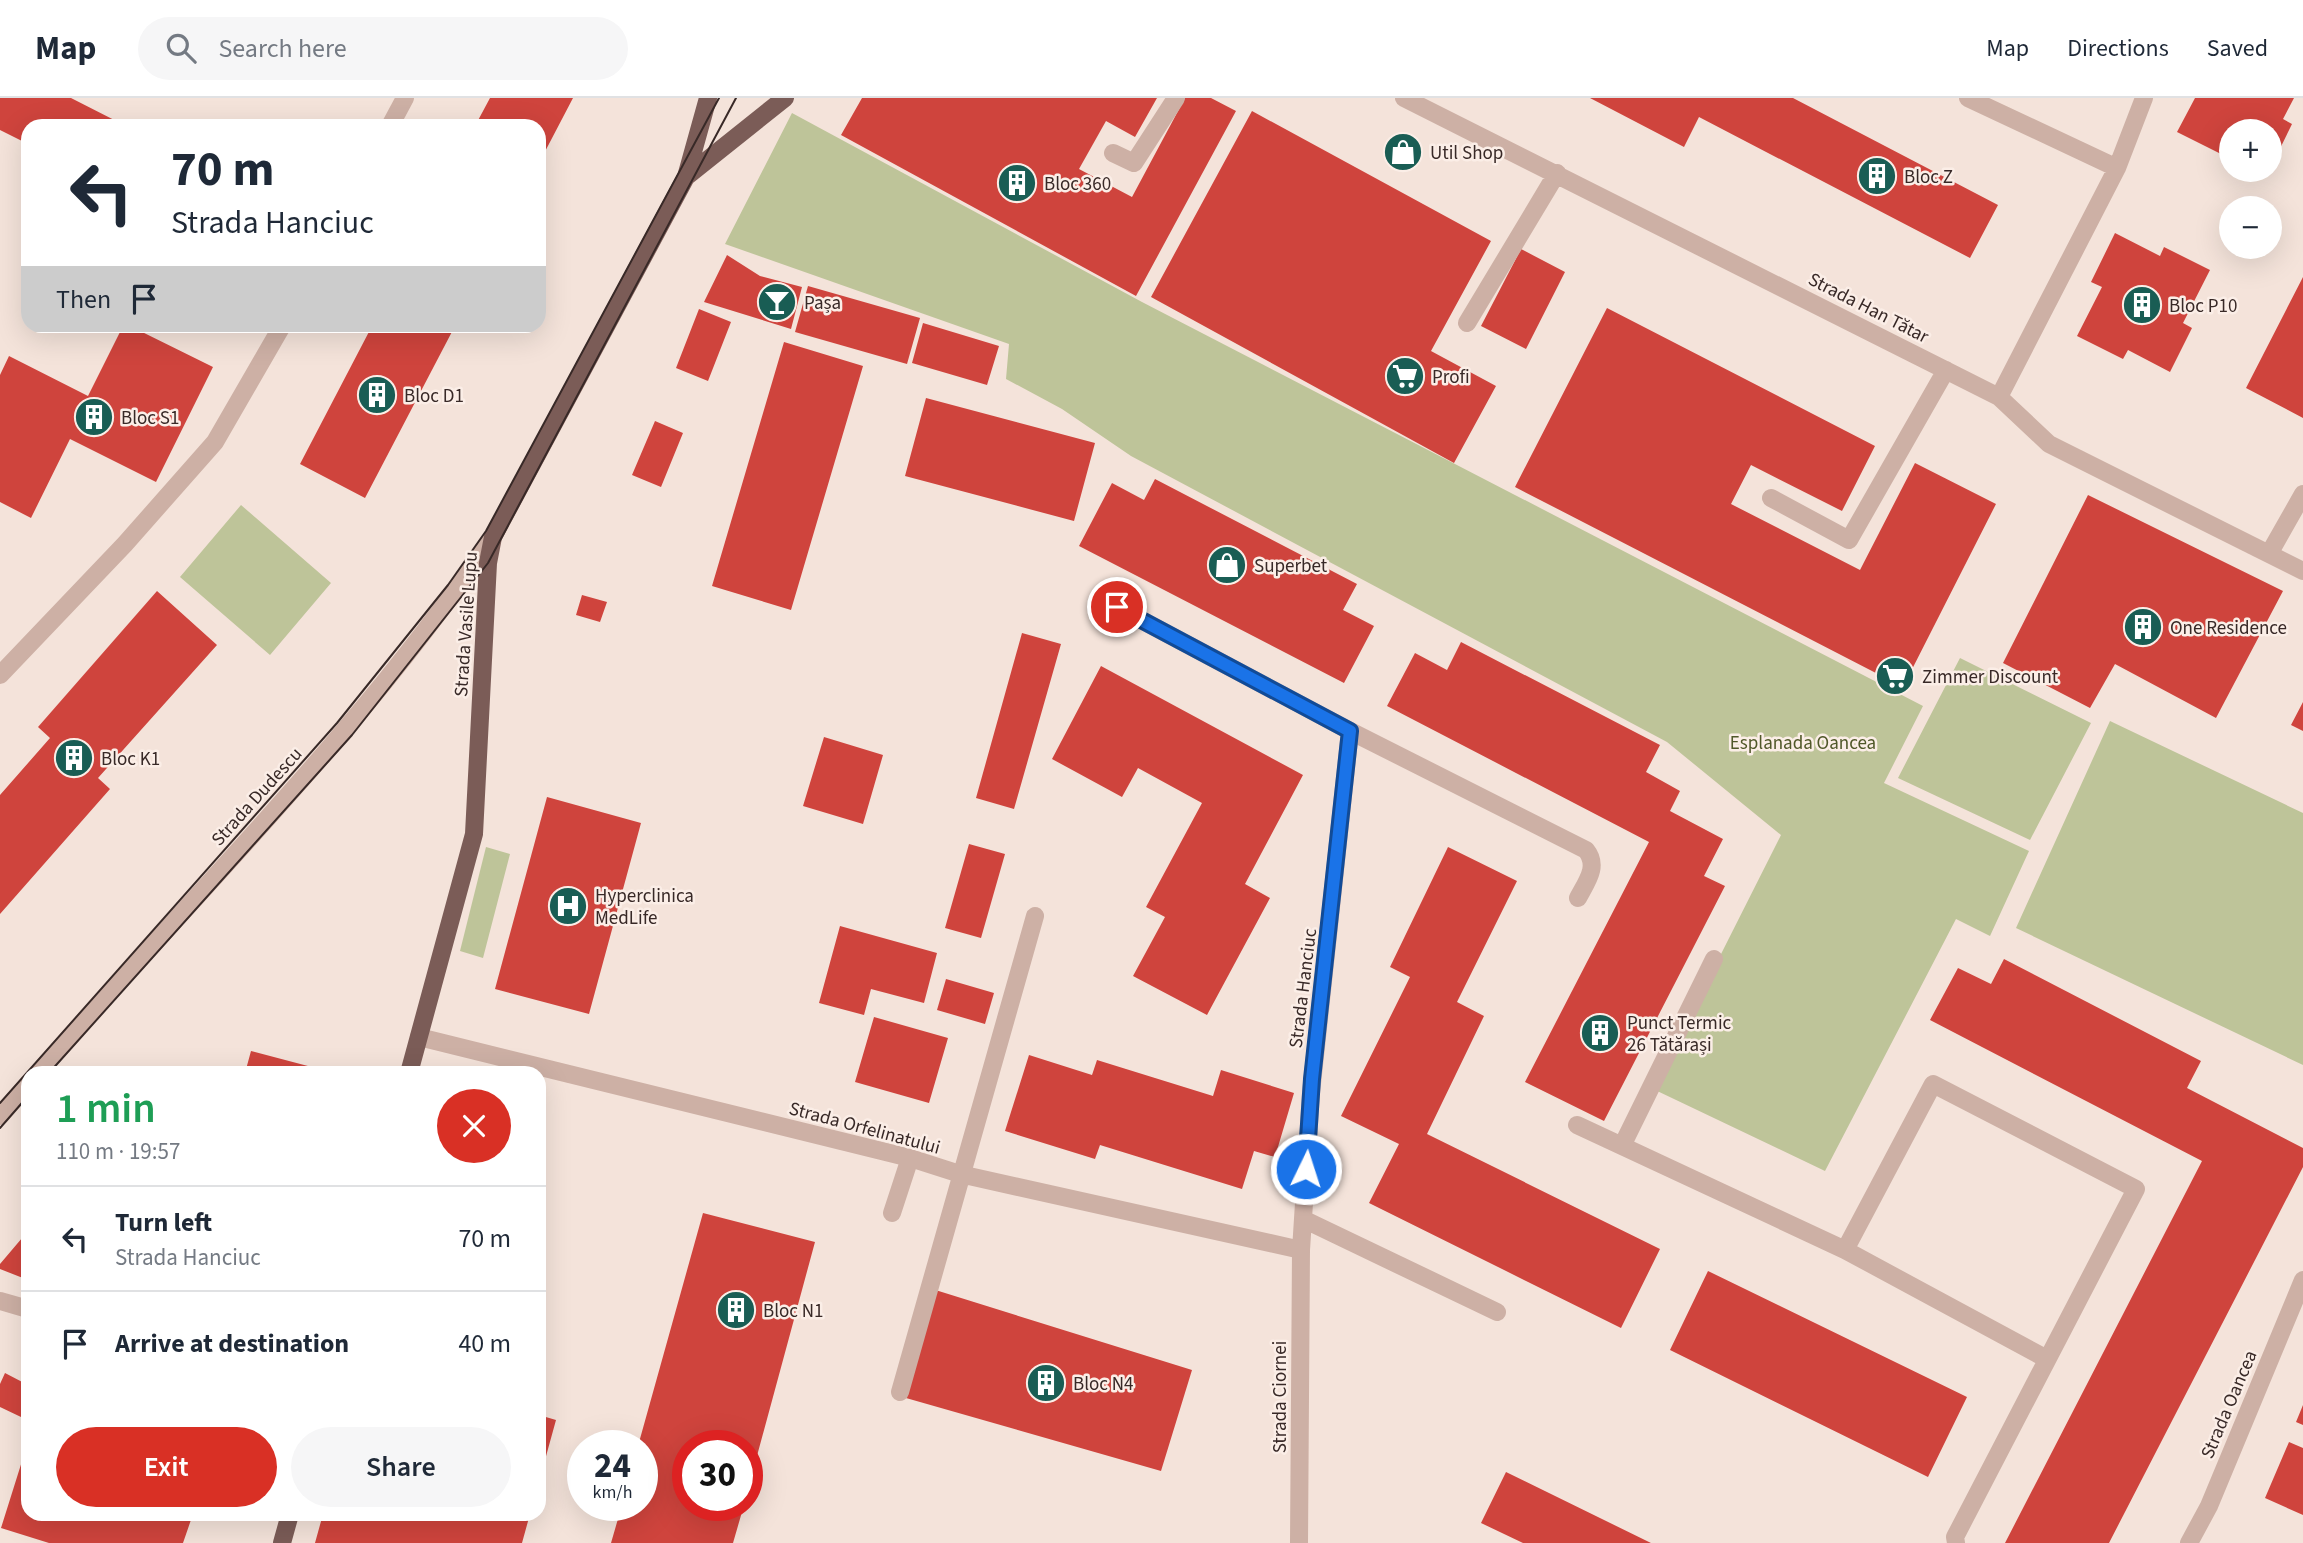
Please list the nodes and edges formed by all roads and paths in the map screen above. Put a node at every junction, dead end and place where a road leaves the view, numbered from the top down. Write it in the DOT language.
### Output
graph roads {
  1 [pos="405,98"];
  2 [pos="708,98"];
  3 [pos="785,98"];
  4 [pos="1176,98"];
  5 [pos="1404,98"];
  6 [pos="1968,98"];
  7 [pos="2144,98"];
  8 [pos="394,119"];
  9 [pos="1113,153"];
  10 [pos="2117,168"];
  11 [pos="1557,173"];
  12 [pos="686,177"];
  13 [pos="1467,323"];
  14 [pos="278,333"];
  15 [pos="1946,370"];
  16 [pos="1999,397"];
  17 [pos="2303,494"];
  18 [pos="1771,498"];
  19 [pos="493,537"];
  20 [pos="2269,554"];
  21 [pos="2303,571"];
  22 [pos="1117,607"];
  23 [pos="0,675"];
  24 [pos="1350,731"];
  25 [pos="1578,898"];
  26 [pos="1035,916"];
  27 [pos="1714,959"];
  28 [pos="419,1037"];
  29 [pos="44,1066"];
  30 [pos="412,1066"];
  31 [pos="534,1066"];
  32 [pos="546,1069"];
  33 [pos="21,1092"];
  34 [pos="0,1116"];
  35 [pos="1577,1125"];
  36 [pos="1622,1146"];
  37 [pos="911,1158"];
  38 [pos="960,1174"];
  39 [pos="892,1213"];
  40 [pos="1303,1219"];
  41 [pos="1301,1250"];
  42 [pos="1845,1250"];
  43 [pos="2303,1280"];
  44 [pos="0,1301"];
  45 [pos="21,1307"];
  46 [pos="1497,1312"];
  47 [pos="2048,1359"];
  48 [pos="900,1392"];
  49 [pos="288,1521"];
  50 [pos="282,1543"];
  51 [pos="1299,1543"];
  52 [pos="1956,1543"];
  53 [pos="2189,1543"];
  1 -- 8 [label="street"];
  2 -- 12 [label="main road, Strada Vasile Lupu"];
  3 -- 12 [label="main road, Strada Vasile Lupu"];
  4 -- 9 [label="street"];
  5 -- 11 [label="street, Strada Han Tătar"];
  6 -- 10 [label="street"];
  7 -- 10 [label="street"];
  10 -- 16 [label="street"];
  11 -- 13 [label="street"];
  11 -- 15 [label="street, Strada Han Tătar"];
  12 -- 19 [label="main road, Strada Vasile Lupu"];
  14 -- 23 [label="street"];
  15 -- 16 [label="street, Strada Han Tătar"];
  15 -- 18 [label="street"];
  16 -- 20 [label="street, Strada Han Tătar"];
  17 -- 20 [label="street"];
  19 -- 28 [label="main road, Strada Vasile Lupu"];
  19 -- 29 [label="street, Strada Dudescu"];
  20 -- 21 [label="street, Strada Han Tătar"];
  22 -- 24 [label="street"];
  24 -- 25 [label="street"];
  24 -- 40 [label="street, Strada Hanciuc"];
  26 -- 38 [label="street"];
  27 -- 36 [label="street"];
  28 -- 30 [label="main road, Strada Vasile Lupu"];
  28 -- 31 [label="street, Strada Orfelinatului"];
  32 -- 37 [label="street, Strada Orfelinatului"];
  33 -- 34 [label="street"];
  35 -- 36 [label="street"];
  36 -- 42 [label="street"];
  37 -- 38 [label="street, Strada Orfelinatului"];
  37 -- 39 [label="street"];
  38 -- 41 [label="street, Strada Orfelinatului"];
  38 -- 48 [label="street"];
  40 -- 41 [label="street, Strada Hanciuc"];
  40 -- 46 [label="street"];
  41 -- 51 [label="street, Strada Ciornei"];
  42 -- 47 [label="street"];
  42 -- 47 [label="street"];
  43 -- 53 [label="street, Strada Oancea"];
  44 -- 45 [label="street"];
  47 -- 52 [label="street"];
  49 -- 50 [label="main road"];
}
